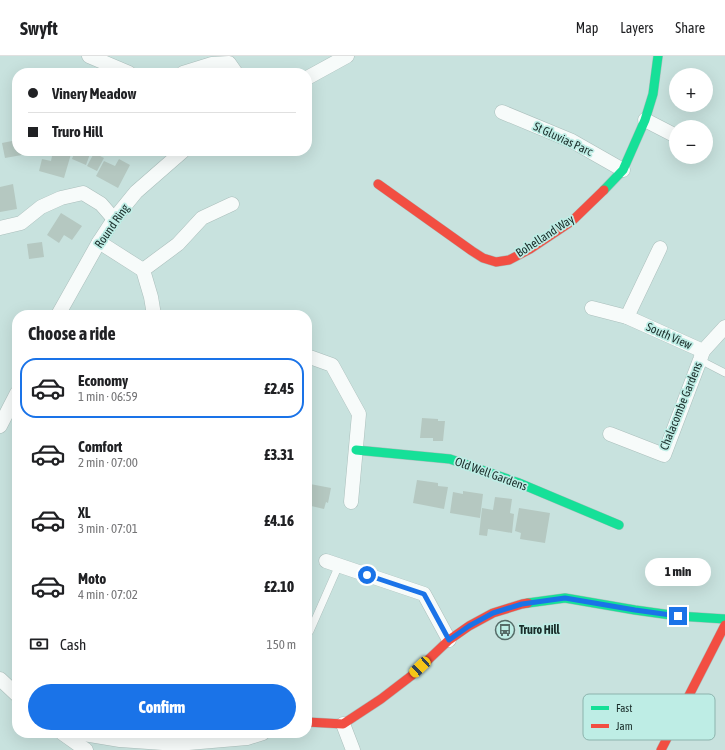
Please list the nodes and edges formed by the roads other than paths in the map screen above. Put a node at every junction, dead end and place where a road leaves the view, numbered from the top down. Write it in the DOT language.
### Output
graph roads {
  1 [pos="89,56"];
  2 [pos="347,56"];
  3 [pos="658,56"];
  4 [pos="233,64"];
  5 [pos="117,68"];
  6 [pos="199,68"];
  7 [pos="312,75"];
  8 [pos="502,112"];
  9 [pos="645,120"];
  10 [pos="669,132"];
  11 [pos="177,156"];
  12 [pos="623,170"];
  13 [pos="378,184"];
  14 [pos="232,204"];
  15 [pos="114,219"];
  16 [pos="0,228"];
  17 [pos="99,242"];
  18 [pos="660,248"];
  19 [pos="143,270"];
  20 [pos="592,308"];
  21 [pos="61,310"];
  22 [pos="153,310"];
  23 [pos="627,317"];
  24 [pos="725,327"];
  25 [pos="701,355"];
  26 [pos="312,358"];
  27 [pos="725,373"];
  28 [pos="12,402"];
  29 [pos="0,426"];
  30 [pos="610,434"];
  31 [pos="356,450"];
  32 [pos="351,502"];
  33 [pos="620,525"];
  34 [pos="332,563"];
  35 [pos="725,619"];
  36 [pos="312,625"];
  37 [pos="725,625"];
  38 [pos="449,640"];
  39 [pos="0,679"];
  40 [pos="12,690"];
  41 [pos="690,694"];
  42 [pos="312,722"];
  43 [pos="343,724"];
  44 [pos="69,738"];
  45 [pos="108,738"];
  46 [pos="177,738"];
  47 [pos="247,738"];
  48 [pos="666,740"];
  49 [pos="86,750"];
  50 [pos="353,750"];
  51 [pos="661,750"];
  1 -- 5 [label="street"];
  2 -- 7 [label="street"];
  3 -- 9 [label="street, Bohelland Way"];
  4 -- 6 [label="street"];
  8 -- 12 [label="street, St Gluvias Parc"];
  9 -- 10 [label="street"];
  9 -- 12 [label="street, Bohelland Way"];
  11 -- 15 [label="street, Round Ring"];
  12 -- 13 [label="street, Bohelland Way"];
  14 -- 19 [label="street"];
  15 -- 16 [label="street"];
  15 -- 17 [label="street, Round Ring"];
  17 -- 19 [label="street"];
  17 -- 21 [label="street, Round Ring"];
  18 -- 23 [label="street"];
  19 -- 22 [label="street"];
  20 -- 23 [label="street, South View"];
  23 -- 25 [label="street, South View"];
  24 -- 25 [label="street, South View"];
  25 -- 27 [label="lane"];
  25 -- 30 [label="street, Chalacombe Gardens"];
  26 -- 31 [label="street"];
  28 -- 29 [label="street"];
  31 -- 32 [label="street"];
  31 -- 33 [label="street, Old Well Gardens"];
  34 -- 36 [label="lane"];
  34 -- 38 [label="street"];
  35 -- 38 [label="street"];
  37 -- 41 [label="street"];
  38 -- 43 [label="street"];
  39 -- 40 [label="street"];
  42 -- 43 [label="street"];
  43 -- 50 [label="street"];
  44 -- 49 [label="street"];
  45 -- 46 [label="street"];
  46 -- 47 [label="street"];
  48 -- 51 [label="street"];
}
